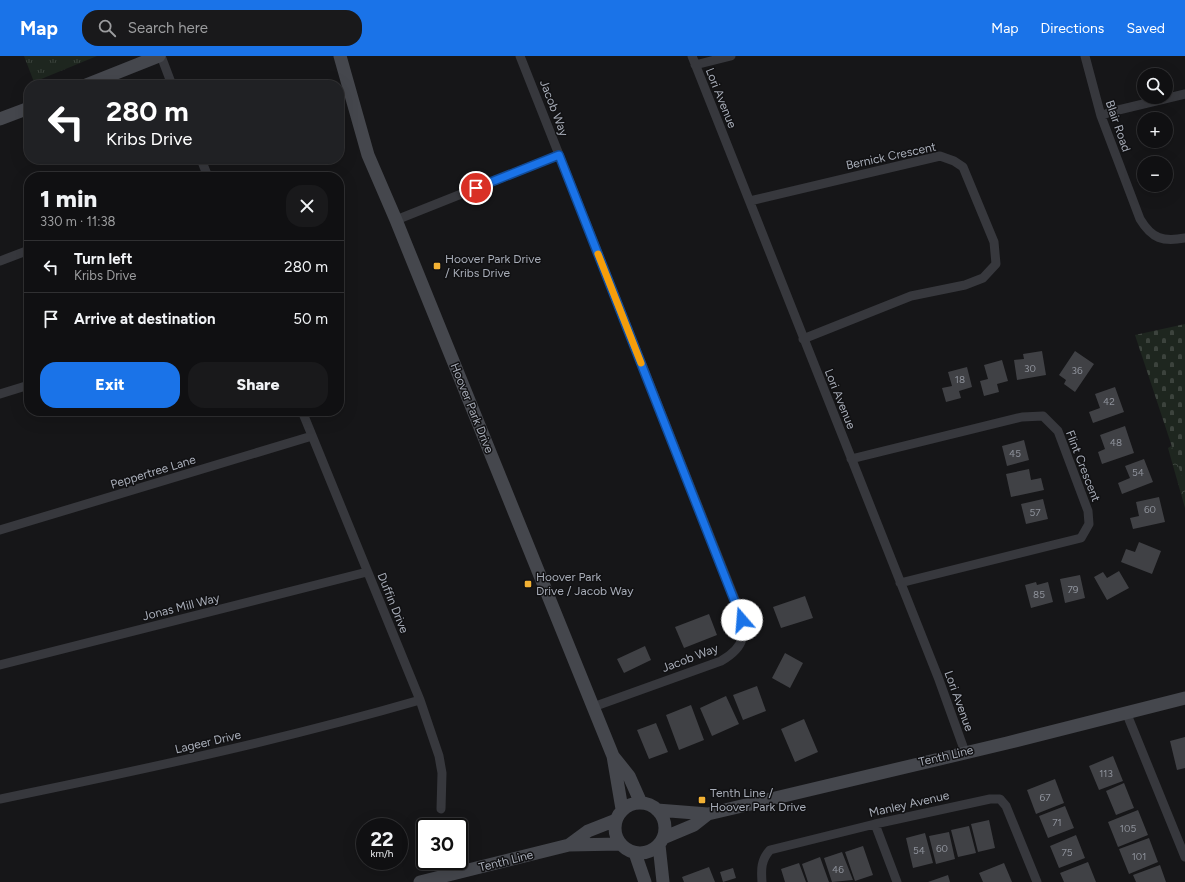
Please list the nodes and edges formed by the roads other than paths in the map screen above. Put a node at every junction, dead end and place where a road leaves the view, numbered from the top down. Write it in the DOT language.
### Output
graph roads {
  1 [pos="160,56"];
  2 [pos="340,56"];
  3 [pos="520,56"];
  4 [pos="692,56"];
  5 [pos="731,56"];
  6 [pos="1085,56"];
  7 [pos="695,65"];
  8 [pos="99,80"];
  9 [pos="170,80"];
  10 [pos="1185,94"];
  11 [pos="24,110"];
  12 [pos="1101,116"];
  13 [pos="0,119"];
  14 [pos="559,155"];
  15 [pos="750,201"];
  16 [pos="396,220"];
  17 [pos="1185,238"];
  18 [pos="24,252"];
  19 [pos="0,261"];
  20 [pos="803,339"];
  21 [pos="24,387"];
  22 [pos="0,394"];
  23 [pos="304,416"];
  24 [pos="312,436"];
  25 [pos="851,459"];
  26 [pos="0,530"];
  27 [pos="367,572"];
  28 [pos="900,583"];
  29 [pos="0,665"];
  30 [pos="1185,698"];
  31 [pos="420,700"];
  32 [pos="593,707"];
  33 [pos="1126,712"];
  34 [pos="965,752"];
  35 [pos="613,756"];
  36 [pos="0,798"];
  37 [pos="641,802"];
  38 [pos="441,808"];
  39 [pos="657,810"];
  40 [pos="619,814"];
  41 [pos="708,814"];
  42 [pos="875,824"];
  43 [pos="661,841"];
  44 [pos="620,844"];
  45 [pos="569,845"];
  46 [pos="635,853"];
  47 [pos="1185,857"];
  48 [pos="420,882"];
  49 [pos="645,882"];
  50 [pos="663,882"];
  51 [pos="762,882"];
  52 [pos="897,882"];
  53 [pos="1037,882"];
  1 -- 8 [label="street"];
  1 -- 9 [label="street"];
  2 -- 16 [label="street, Hoover Park Drive"];
  3 -- 14 [label="street, Jacob Way"];
  4 -- 7 [label="street, Lori Avenue"];
  5 -- 7 [label="street"];
  6 -- 12 [label="street, Blair Road"];
  7 -- 15 [label="street, Lori Avenue"];
  10 -- 12 [label="street"];
  11 -- 13 [label="street"];
  12 -- 17 [label="street, Blair Road"];
  14 -- 16 [label="street"];
  14 -- 32 [label="street, Jacob Way"];
  15 -- 20 [label="street, Lori Avenue"];
  15 -- 20 [label="street, Bernick Crescent"];
  16 -- 32 [label="street, Hoover Park Drive"];
  18 -- 19 [label="street"];
  20 -- 25 [label="street, Lori Avenue"];
  21 -- 22 [label="street"];
  23 -- 24 [label="street, Duffin Drive"];
  24 -- 26 [label="street, Peppertree Lane"];
  24 -- 27 [label="street, Duffin Drive"];
  25 -- 28 [label="street, Lori Avenue"];
  25 -- 28 [label="street, Flint Crescent"];
  27 -- 29 [label="street, Jonas Mill Way"];
  27 -- 31 [label="street, Duffin Drive"];
  28 -- 34 [label="street, Lori Avenue"];
  30 -- 33 [label="street, Tenth Line"];
  31 -- 36 [label="street, Lageer Drive"];
  31 -- 38 [label="street, Duffin Drive"];
  32 -- 35 [label="street, Hoover Park Drive"];
  33 -- 34 [label="street, Tenth Line"];
  33 -- 47 [label="street"];
  34 -- 41 [label="street, Tenth Line"];
  35 -- 37 [label="street, Hoover Park Drive"];
  35 -- 40 [label="street, Hoover Park Drive"];
  37 -- 39 [label="street"];
  37 -- 40 [label="street"];
  39 -- 41 [label="street, Tenth Line"];
  39 -- 43 [label="street"];
  40 -- 44 [label="street"];
  40 -- 45 [label="street, Tenth Line"];
  41 -- 43 [label="street, Tenth Line"];
  42 -- 51 [label="street, Manley Avenue"];
  42 -- 52 [label="street"];
  42 -- 53 [label="street, Manley Avenue"];
  43 -- 46 [label="street"];
  43 -- 50 [label="street"];
  44 -- 45 [label="street, Tenth Line"];
  44 -- 46 [label="street"];
  45 -- 48 [label="street, Tenth Line"];
  46 -- 49 [label="street"];
}
